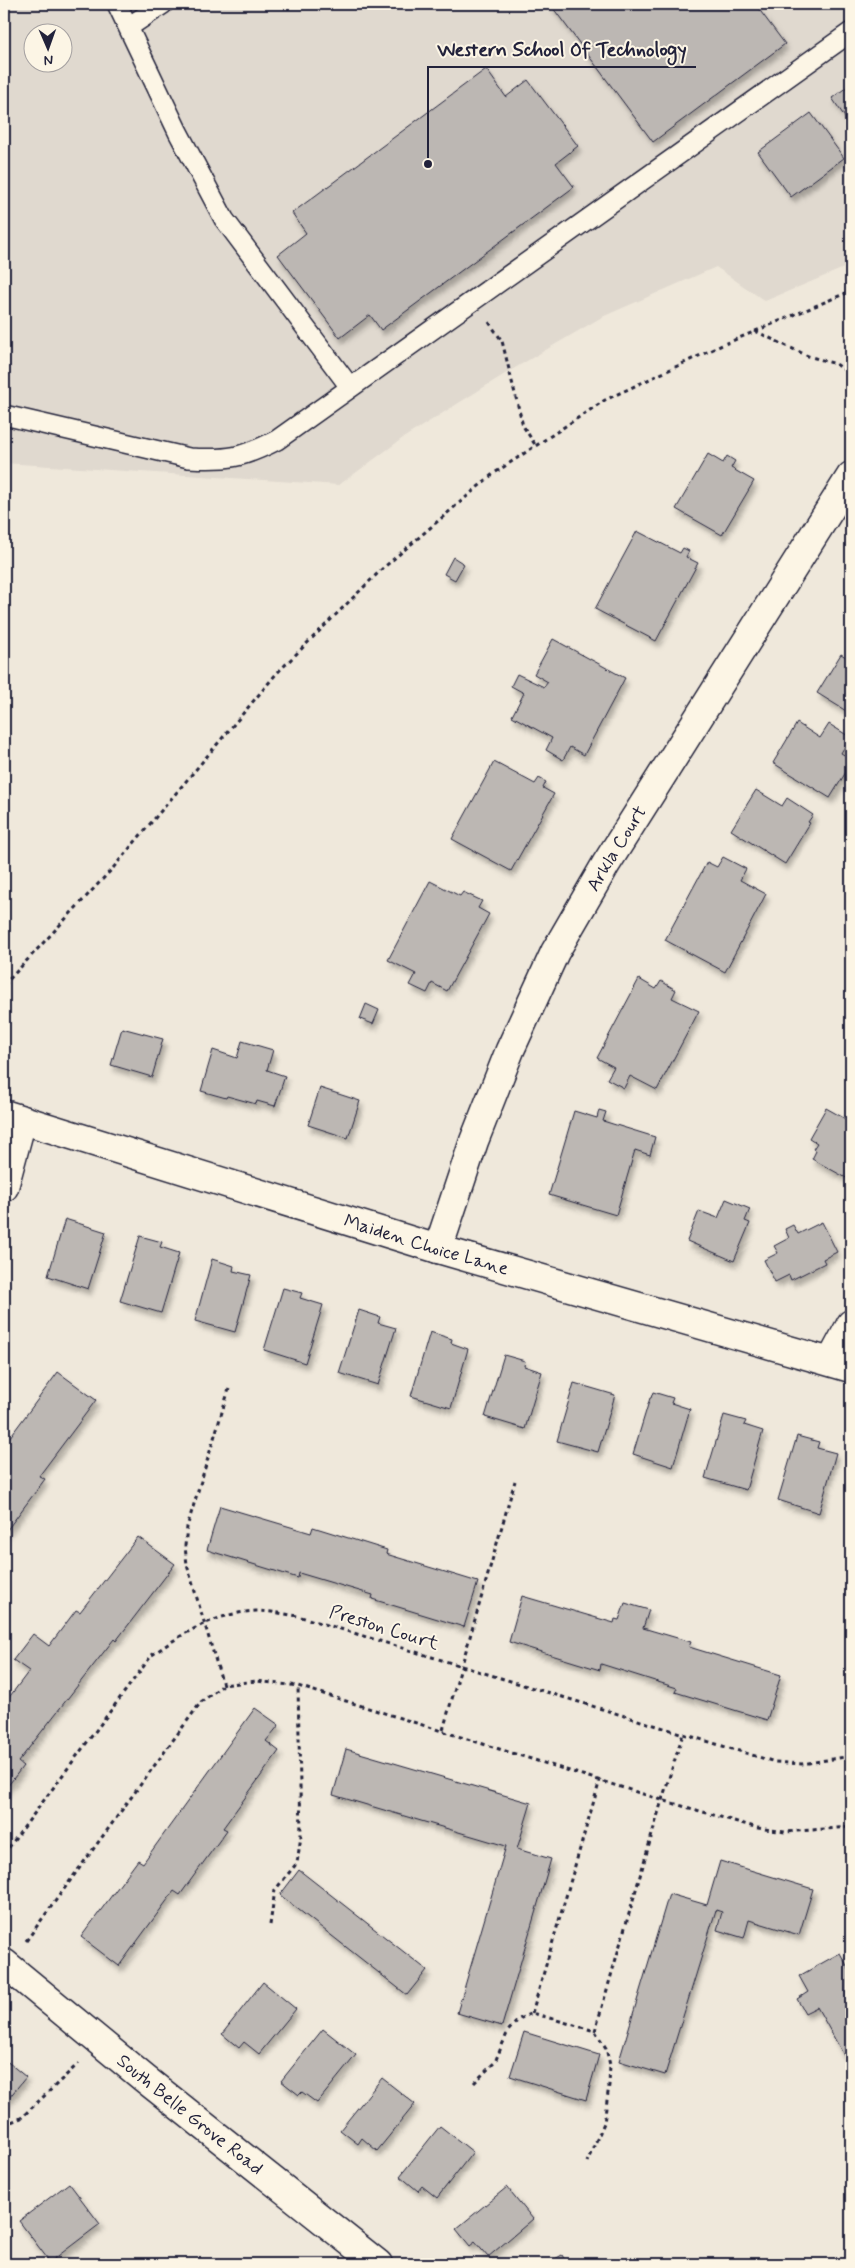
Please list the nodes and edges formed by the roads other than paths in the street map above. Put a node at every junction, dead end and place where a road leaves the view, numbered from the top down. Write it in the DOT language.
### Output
graph roads {
  1 [pos="118,4"];
  2 [pos="163,4"];
  3 [pos="130,26"];
  4 [pos="851,32"];
  5 [pos="350,387"];
  6 [pos="4,416"];
  7 [pos="851,476"];
  8 [pos="13,1117"];
  9 [pos="4,1187"];
  10 [pos="438,1249"];
  11 [pos="851,1324"];
  12 [pos="841,1364"];
  13 [pos="6,1964"];
  14 [pos="378,2264"];
  1 -- 3 [label="lane"];
  2 -- 3 [label="lane"];
  3 -- 5 [label="lane"];
  4 -- 5 [label="lane"];
  5 -- 6 [label="lane"];
  7 -- 10 [label="street, Arkla Court"];
  8 -- 9 [label="street"];
  8 -- 10 [label="street, Maiden Choice Lane"];
  10 -- 12 [label="street, Maiden Choice Lane"];
  11 -- 12 [label="street"];
  13 -- 14 [label="street, South Belle Grove Road"];
}
